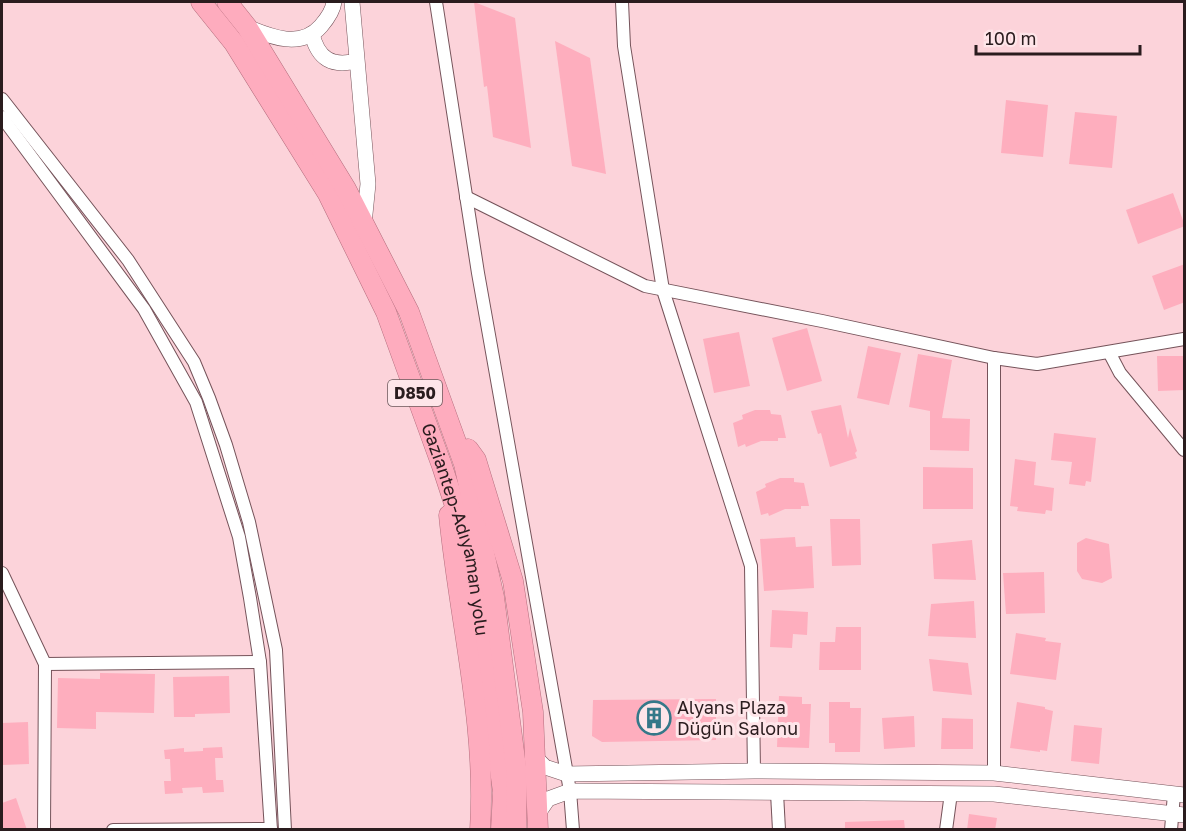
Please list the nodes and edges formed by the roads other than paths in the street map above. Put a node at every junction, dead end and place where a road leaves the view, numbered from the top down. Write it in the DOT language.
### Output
graph roads {
  1 [pos="201,2"];
  2 [pos="227,2"];
  3 [pos="334,2"];
  4 [pos="352,2"];
  5 [pos="436,2"];
  6 [pos="622,2"];
  7 [pos="247,27"];
  8 [pos="312,34"];
  9 [pos="356,62"];
  10 [pos="2,99"];
  11 [pos="2,117"];
  12 [pos="466,197"];
  13 [pos="364,224"];
  14 [pos="663,290"];
  15 [pos="1185,339"];
  16 [pos="1109,352"];
  17 [pos="994,358"];
  18 [pos="449,423"];
  19 [pos="1185,450"];
  20 [pos="446,483"];
  21 [pos="2,573"];
  22 [pos="261,662"];
  23 [pos="45,664"];
  24 [pos="536,758"];
  25 [pos="754,771"];
  26 [pos="994,773"];
  27 [pos="566,774"];
  28 [pos="570,791"];
  29 [pos="777,792"];
  30 [pos="951,793"];
  31 [pos="1179,794"];
  32 [pos="1176,820"];
  33 [pos="538,821"];
  34 [pos="271,829"];
  35 [pos="44,830"];
  36 [pos="112,830"];
  37 [pos="285,830"];
  38 [pos="480,830"];
  39 [pos="501,830"];
  40 [pos="516,830"];
  41 [pos="573,830"];
  42 [pos="779,830"];
  43 [pos="946,830"];
  1 -- 20 [label="highway, Gaziantep-Adıyaman yolu / D850"];
  2 -- 7 [label="highway, Gaziantep-Adıyaman yolu / D850"];
  3 -- 8 [label="street"];
  4 -- 9 [label="street"];
  5 -- 12 [label="street"];
  6 -- 14 [label="street"];
  7 -- 8 [label="street"];
  7 -- 13 [label="highway, Gaziantep-Adıyaman yolu / D850"];
  8 -- 9 [label="street"];
  9 -- 13 [label="street"];
  10 -- 37 [label="street"];
  11 -- 22 [label="street"];
  12 -- 14 [label="street"];
  12 -- 27 [label="street"];
  13 -- 18 [label="highway, Gaziantep-Adıyaman yolu / D850"];
  14 -- 17 [label="street"];
  14 -- 25 [label="street"];
  15 -- 16 [label="street"];
  16 -- 17 [label="street"];
  16 -- 19 [label="street"];
  17 -- 26 [label="street"];
  18 -- 24 [label="highway"];
  18 -- 40 [label="highway, Gaziantep-Adıyaman yolu / D850"];
  20 -- 38 [label="highway"];
  20 -- 39 [label="highway, Gaziantep-Adıyaman yolu / D850"];
  21 -- 23 [label="street"];
  22 -- 23 [label="street"];
  22 -- 34 [label="street"];
  23 -- 35 [label="street"];
  24 -- 27 [label="street"];
  24 -- 33 [label="highway"];
  25 -- 26 [label="street"];
  25 -- 27 [label="street"];
  26 -- 31 [label="street"];
  27 -- 28 [label="street"];
  28 -- 29 [label="street"];
  28 -- 33 [label="street"];
  28 -- 41 [label="street"];
  29 -- 30 [label="street"];
  29 -- 42 [label="street"];
  30 -- 32 [label="street"];
  30 -- 43 [label="street"];
  31 -- 32 [label="street"];
  34 -- 36 [label="street"];
}
